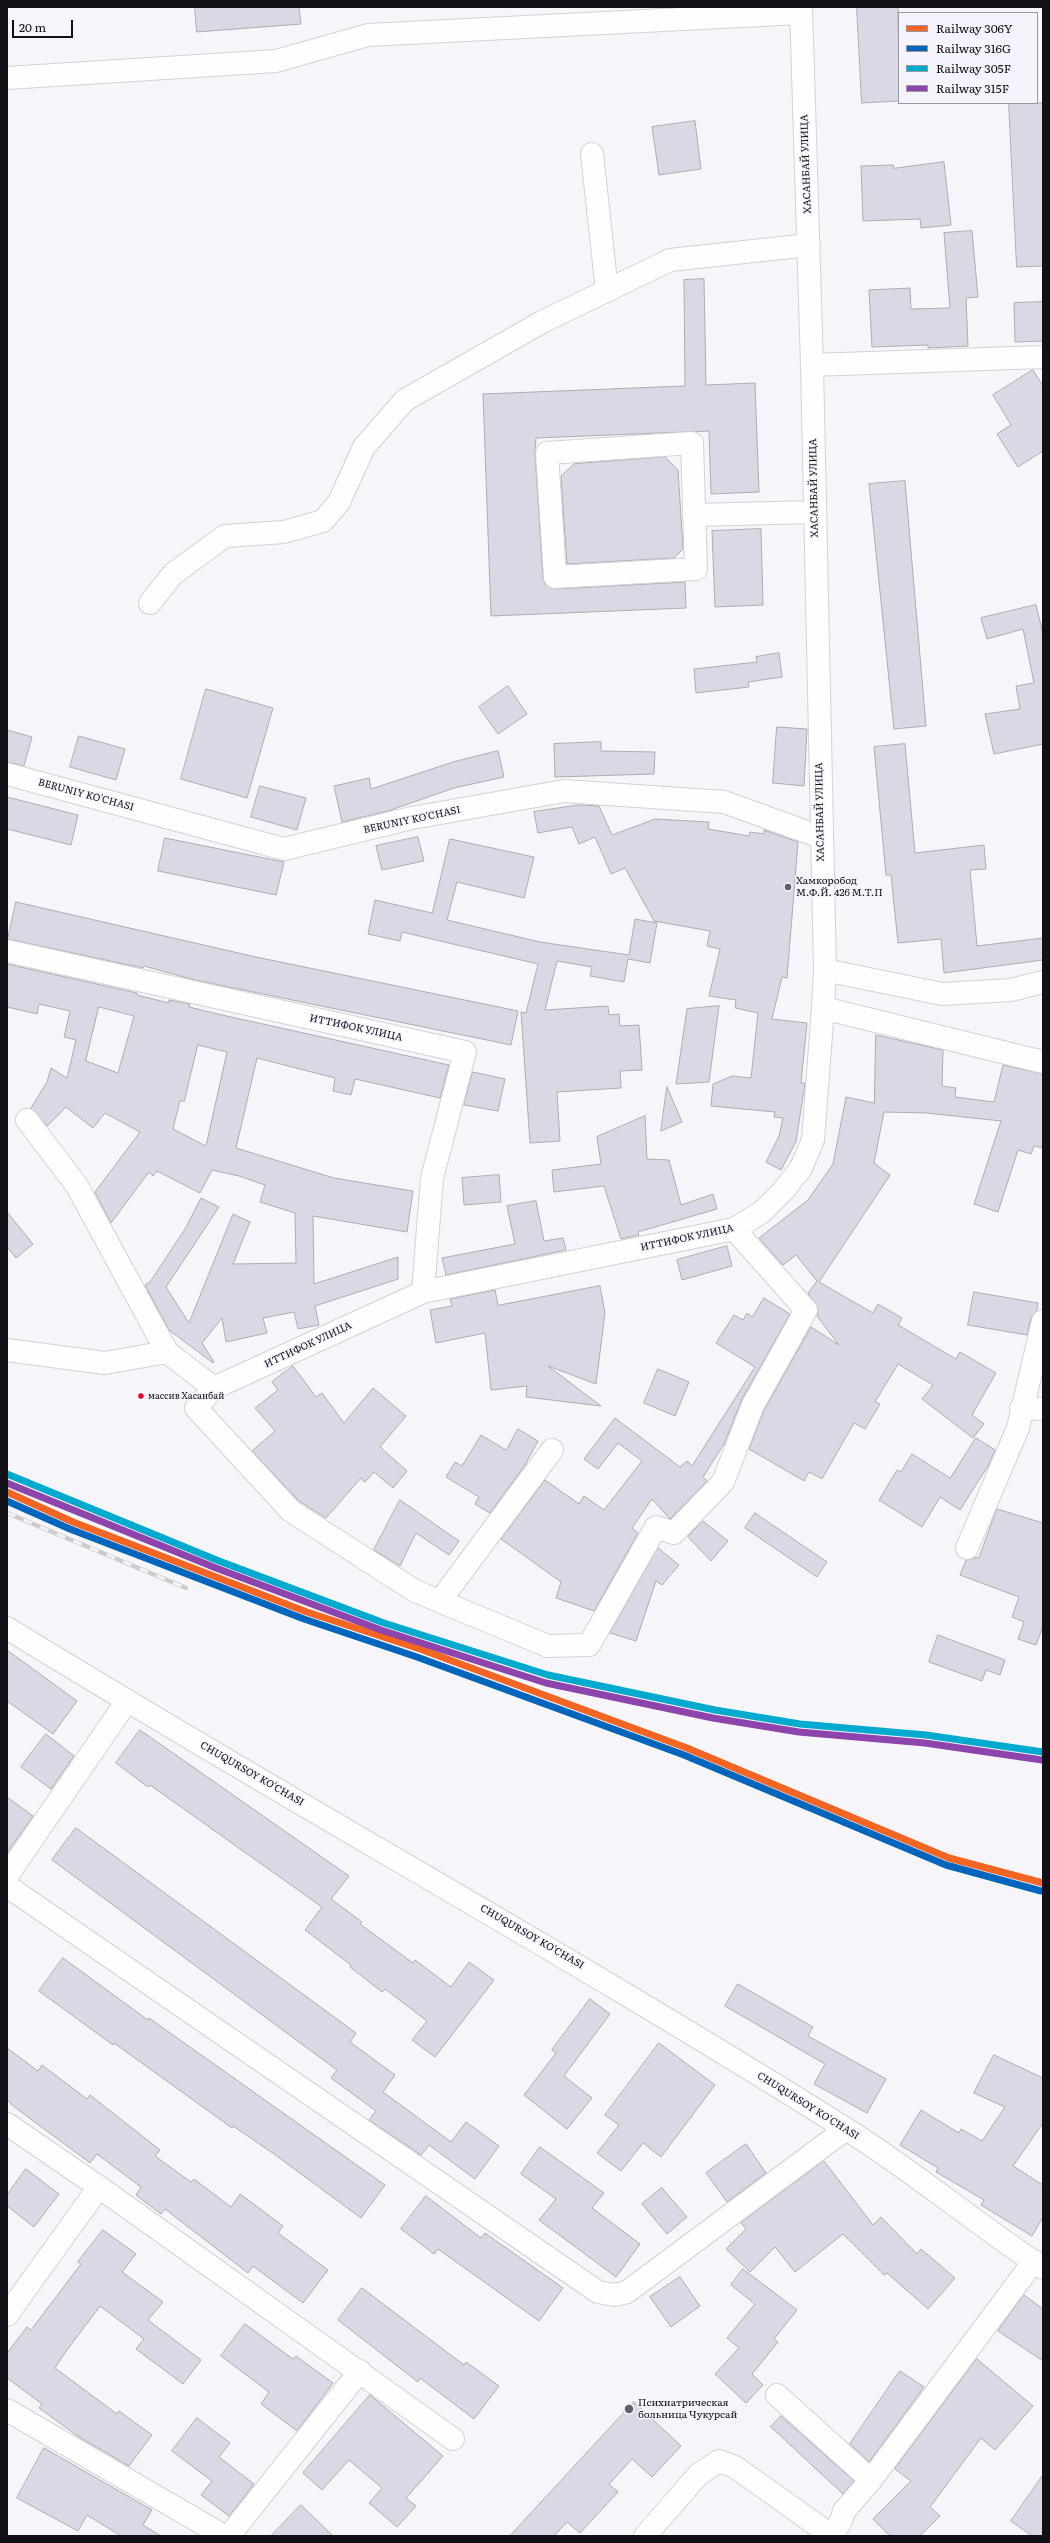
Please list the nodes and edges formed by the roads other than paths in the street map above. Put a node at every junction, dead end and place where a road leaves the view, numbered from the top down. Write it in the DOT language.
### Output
graph roads {
  1 [pos="801,10"];
  2 [pos="7,78"];
  3 [pos="592,154"];
  4 [pos="808,245"];
  5 [pos="607,291"];
  6 [pos="1043,357"];
  7 [pos="812,365"];
  8 [pos="815,512"];
  9 [pos="694,515"];
  10 [pos="150,603"];
  11 [pos="7,774"];
  12 [pos="820,837"];
  13 [pos="7,951"];
  14 [pos="825,970"];
  15 [pos="1043,982"];
  16 [pos="823,1008"];
  17 [pos="1043,1062"];
  18 [pos="27,1120"];
  19 [pos="734,1229"];
  20 [pos="423,1292"];
  21 [pos="1043,1321"];
  22 [pos="7,1350"];
  23 [pos="167,1352"];
  24 [pos="214,1388"];
  25 [pos="1021,1408"];
  26 [pos="1043,1409"];
  27 [pos="552,1450"];
  28 [pos="967,1548"];
  29 [pos="440,1601"];
  30 [pos="7,1628"];
  31 [pos="127,1701"];
  32 [pos="7,1876"];
  33 [pos="7,1886"];
  34 [pos="7,2124"];
  35 [pos="846,2129"];
  36 [pos="99,2187"];
  37 [pos="1038,2265"];
  38 [pos="7,2315"];
  39 [pos="360,2371"];
  40 [pos="777,2395"];
  41 [pos="7,2410"];
  42 [pos="452,2439"];
  43 [pos="871,2480"];
  44 [pos="224,2536"];
  45 [pos="229,2536"];
  46 [pos="645,2536"];
  47 [pos="832,2536"];
  1 -- 2 [label="street"];
  1 -- 4 [label="street, ХАСАНБАЙ УЛИЦА"];
  3 -- 5 [label="street"];
  4 -- 5 [label="street"];
  4 -- 7 [label="street, ХАСАНБАЙ УЛИЦА"];
  5 -- 10 [label="street"];
  6 -- 7 [label="street"];
  7 -- 8 [label="street, ХАСАНБАЙ УЛИЦА"];
  8 -- 9 [label="street"];
  8 -- 12 [label="street, ХАСАНБАЙ УЛИЦА"];
  9 -- 9 [label="street"];
  11 -- 12 [label="street, BERUNIY KO'CHASI"];
  12 -- 14 [label="street, ХАСАНБАЙ УЛИЦА"];
  13 -- 20 [label="street, ИТТИФОК УЛИЦА"];
  14 -- 15 [label="street"];
  14 -- 16 [label="street, ИТТИФОК УЛИЦА"];
  16 -- 17 [label="street"];
  16 -- 19 [label="street, ИТТИФОК УЛИЦА"];
  18 -- 23 [label="street"];
  19 -- 20 [label="street, ИТТИФОК УЛИЦА"];
  19 -- 29 [label="street"];
  20 -- 24 [label="street, ИТТИФОК УЛИЦА"];
  21 -- 25 [label="street"];
  22 -- 23 [label="street"];
  23 -- 24 [label="street"];
  24 -- 29 [label="street, ИТТИФОК УЛИЦА"];
  25 -- 26 [label="street"];
  25 -- 28 [label="street"];
  27 -- 29 [label="street"];
  30 -- 31 [label="street, CHUQURSOY KO'CHASI"];
  31 -- 32 [label="street"];
  31 -- 35 [label="street, CHUQURSOY KO'CHASI"];
  33 -- 35 [label="street"];
  34 -- 36 [label="street"];
  35 -- 37 [label="street, CHUQURSOY KO'CHASI"];
  36 -- 38 [label="street"];
  36 -- 39 [label="street"];
  37 -- 43 [label="street"];
  39 -- 42 [label="street"];
  39 -- 45 [label="street"];
  40 -- 43 [label="street"];
  41 -- 44 [label="street"];
  43 -- 47 [label="street"];
  46 -- 47 [label="street"];
}
